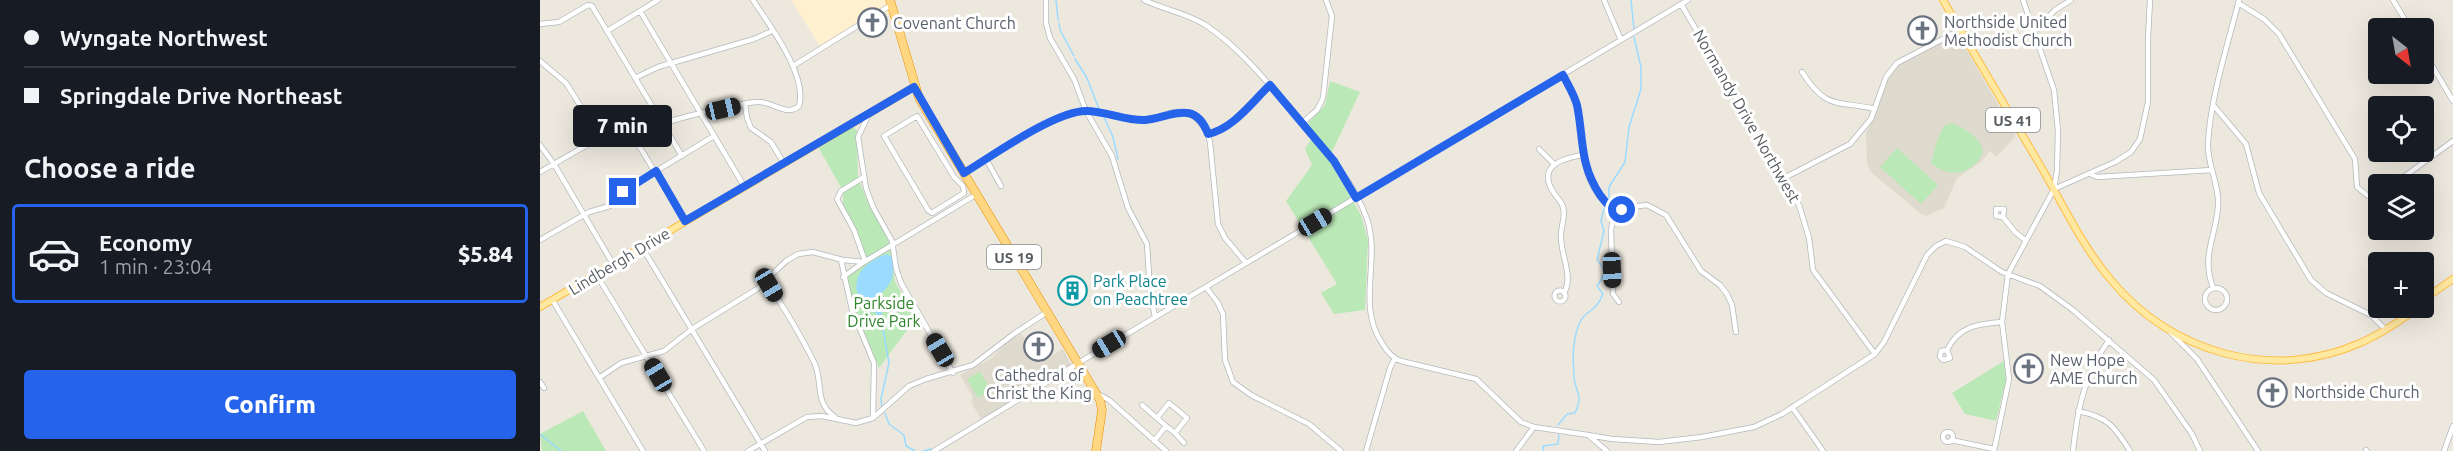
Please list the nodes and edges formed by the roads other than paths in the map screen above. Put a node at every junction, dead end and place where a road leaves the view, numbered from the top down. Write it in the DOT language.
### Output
graph roads {
  1 [pos="658,0"];
  2 [pos="753,0"];
  3 [pos="1046,0"];
  4 [pos="1144,0"];
  5 [pos="1326,0"];
  6 [pos="1604,0"];
  7 [pos="1688,0"];
  8 [pos="1943,0"];
  9 [pos="2023,0"];
  10 [pos="2071,0"];
  11 [pos="2150,0"];
  12 [pos="2393,0"];
  13 [pos="890,2"];
  14 [pos="2239,2"];
  15 [pos="1681,4"];
  16 [pos="640,11"];
  17 [pos="2404,18"];
  18 [pos="540,24"];
  19 [pos="1960,30"];
  20 [pos="607,31"];
  21 [pos="772,31"];
  22 [pos="2034,31"];
  23 [pos="1621,40"];
  24 [pos="540,61"];
  25 [pos="672,63"];
  26 [pos="793,66"];
  27 [pos="2434,69"];
  28 [pos="1802,72"];
  29 [pos="1563,75"];
  30 [pos="636,78"];
  31 [pos="1270,85"];
  32 [pos="914,87"];
  33 [pos="2453,101"];
  34 [pos="745,104"];
  35 [pos="2214,106"];
  36 [pos="1875,109"];
  37 [pos="1086,111"];
  38 [pos="870,112"];
  39 [pos="701,114"];
  40 [pos="933,122"];
  41 [pos="1302,123"];
  42 [pos="663,124"];
  43 [pos="923,128"];
  44 [pos="1208,134"];
  45 [pos="714,136"];
  46 [pos="600,137"];
  47 [pos="2453,141"];
  48 [pos="540,146"];
  49 [pos="1539,149"];
  50 [pos="1582,155"];
  51 [pos="682,156"];
  52 [pos="986,159"];
  53 [pos="783,162"];
  54 [pos="554,164"];
  55 [pos="1554,164"];
  56 [pos="2212,170"];
  57 [pos="656,171"];
  58 [pos="540,172"];
  59 [pos="964,173"];
  60 [pos="2090,174"];
  61 [pos="2408,174"];
  62 [pos="864,177"];
  63 [pos="1784,178"];
  64 [pos="744,186"];
  65 [pos="1001,186"];
  66 [pos="2054,189"];
  67 [pos="977,194"];
  68 [pos="2368,196"];
  69 [pos="1356,198"];
  70 [pos="943,206"];
  71 [pos="1615,209"];
  72 [pos="936,210"];
  73 [pos="945,213"];
  74 [pos="584,214"];
  75 [pos="939,217"];
  76 [pos="2003,217"];
  77 [pos="685,221"];
  78 [pos="540,240"];
  79 [pos="2025,240"];
  80 [pos="893,244"];
  81 [pos="642,247"];
  82 [pos="841,260"];
  83 [pos="864,262"];
  84 [pos="1246,263"];
  85 [pos="613,264"];
  86 [pos="596,274"];
  87 [pos="2008,274"];
  88 [pos="843,277"];
  89 [pos="765,281"];
  90 [pos="2453,281"];
  91 [pos="1206,287"];
  92 [pos="2213,288"];
  93 [pos="1564,293"];
  94 [pos="2434,294"];
  95 [pos="553,301"];
  96 [pos="1618,302"];
  97 [pos="540,307"];
  98 [pos="1047,312"];
  99 [pos="1155,317"];
  100 [pos="2398,318"];
  101 [pos="2402,318"];
  102 [pos="2002,322"];
  103 [pos="2385,328"];
  104 [pos="692,329"];
  105 [pos="1736,332"];
  106 [pos="2170,332"];
  107 [pos="2109,340"];
  108 [pos="2194,343"];
  109 [pos="1947,351"];
  110 [pos="2192,353"];
  111 [pos="1875,354"];
  112 [pos="646,356"];
  113 [pos="1395,358"];
  114 [pos="2197,359"];
  115 [pos="1078,363"];
  116 [pos="953,373"];
  117 [pos="599,378"];
  118 [pos="540,382"];
  119 [pos="544,388"];
  120 [pos="1094,390"];
  121 [pos="1142,405"];
  122 [pos="1792,407"];
  123 [pos="1116,408"];
  124 [pos="1102,410"];
  125 [pos="2078,411"];
  126 [pos="873,418"];
  127 [pos="1157,418"];
  128 [pos="838,420"];
  129 [pos="1166,426"];
  130 [pos="2453,426"];
  131 [pos="1534,427"];
  132 [pos="1175,433"];
  133 [pos="1588,435"];
  134 [pos="1951,440"];
  135 [pos="1154,441"];
  136 [pos="761,443"];
  137 [pos="1184,443"];
  138 [pos="1994,450"];
  139 [pos="643,451"];
  140 [pos="704,451"];
  141 [pos="748,451"];
  142 [pos="765,451"];
  143 [pos="934,451"];
  144 [pos="1096,451"];
  145 [pos="1166,451"];
  146 [pos="1341,451"];
  147 [pos="1366,451"];
  148 [pos="1516,451"];
  149 [pos="1607,451"];
  150 [pos="1822,451"];
  151 [pos="2073,451"];
  152 [pos="2130,451"];
  153 [pos="2200,451"];
  154 [pos="2258,451"];
  155 [pos="2444,451"];
  1 -- 16 [label="street"];
  2 -- 21 [label="street"];
  3 -- 37 [label="street"];
  4 -- 31 [label="street"];
  5 -- 41 [label="street"];
  6 -- 23 [label="street"];
  7 -- 15 [label="street"];
  8 -- 19 [label="main road, US 41"];
  9 -- 22 [label="street"];
  10 -- 22 [label="street"];
  11 -- 60 [label="street"];
  12 -- 17 [label="street"];
  13 -- 26 [label="street"];
  13 -- 32 [label="highway, US 19"];
  14 -- 35 [label="street"];
  14 -- 68 [label="street"];
  15 -- 23 [label="street"];
  15 -- 63 [label="street, Normandy Drive Northwest"];
  16 -- 20 [label="street"];
  16 -- 25 [label="street"];
  18 -- 20 [label="street"];
  19 -- 36 [label="street"];
  19 -- 66 [label="main road, US 41"];
  20 -- 30 [label="street"];
  21 -- 25 [label="street"];
  21 -- 26 [label="street"];
  22 -- 66 [label="street"];
  23 -- 29 [label="street"];
  24 -- 46 [label="street"];
  25 -- 30 [label="street"];
  25 -- 39 [label="street"];
  26 -- 34 [label="street"];
  27 -- 33 [label="street"];
  28 -- 36 [label="street"];
  29 -- 50 [label="street"];
  29 -- 69 [label="street"];
  30 -- 42 [label="street"];
  31 -- 41 [label="street"];
  31 -- 44 [label="street"];
  32 -- 38 [label="main road, Lindbergh Drive"];
  32 -- 40 [label="highway, US 19"];
  34 -- 39 [label="street"];
  34 -- 53 [label="street"];
  35 -- 56 [label="street"];
  35 -- 103 [label="street"];
  36 -- 63 [label="street"];
  37 -- 44 [label="street"];
  37 -- 52 [label="street"];
  37 -- 99 [label="street"];
  38 -- 53 [label="main road, Lindbergh Drive"];
  38 -- 62 [label="street"];
  39 -- 42 [label="street"];
  39 -- 45 [label="street"];
  40 -- 43 [label="street"];
  40 -- 59 [label="highway, US 19"];
  41 -- 69 [label="street"];
  42 -- 51 [label="street"];
  43 -- 70 [label="street"];
  43 -- 72 [label="street"];
  44 -- 84 [label="street"];
  45 -- 51 [label="street"];
  45 -- 64 [label="street"];
  46 -- 54 [label="street"];
  46 -- 57 [label="street"];
  47 -- 61 [label="street"];
  48 -- 54 [label="street"];
  49 -- 55 [label="street"];
  50 -- 55 [label="street"];
  50 -- 71 [label="street"];
  51 -- 57 [label="street"];
  52 -- 59 [label="street"];
  52 -- 65 [label="street"];
  53 -- 64 [label="main road, Lindbergh Drive"];
  54 -- 58 [label="street"];
  54 -- 74 [label="street"];
  55 -- 93 [label="street"];
  56 -- 60 [label="street"];
  56 -- 92 [label="street"];
  57 -- 74 [label="street"];
  57 -- 77 [label="street"];
  59 -- 67 [label="highway, US 19"];
  60 -- 66 [label="street"];
  62 -- 80 [label="street"];
  62 -- 83 [label="street"];
  63 -- 111 [label="street, Normandy Drive Northwest"];
  64 -- 77 [label="main road, Lindbergh Drive"];
  66 -- 79 [label="street"];
  66 -- 106 [label="main road, US 41"];
  67 -- 73 [label="street"];
  67 -- 98 [label="highway, US 19"];
  69 -- 84 [label="street"];
  69 -- 113 [label="street"];
  70 -- 72 [label="street"];
  70 -- 73 [label="street"];
  71 -- 96 [label="street"];
  71 -- 105 [label="street"];
  72 -- 75 [label="street"];
  73 -- 75 [label="street"];
  74 -- 78 [label="street"];
  74 -- 85 [label="street"];
  75 -- 80 [label="street"];
  76 -- 79 [label="street"];
  77 -- 81 [label="main road, Lindbergh Drive"];
  79 -- 87 [label="street"];
  80 -- 83 [label="street"];
  80 -- 116 [label="street"];
  81 -- 85 [label="main road, Lindbergh Drive"];
  81 -- 104 [label="street"];
  82 -- 83 [label="street"];
  82 -- 88 [label="street"];
  82 -- 89 [label="street"];
  83 -- 88 [label="street"];
  84 -- 91 [label="street"];
  85 -- 86 [label="main road, Lindbergh Drive"];
  86 -- 95 [label="main road, Lindbergh Drive"];
  86 -- 112 [label="street"];
  87 -- 102 [label="street"];
  87 -- 107 [label="street"];
  87 -- 111 [label="street"];
  88 -- 126 [label="street"];
  89 -- 104 [label="street"];
  89 -- 128 [label="street"];
  90 -- 94 [label="main road"];
  91 -- 99 [label="street"];
  91 -- 146 [label="street"];
  92 -- 92 [label="street"];
  95 -- 97 [label="main road, Lindbergh Drive"];
  95 -- 117 [label="street"];
  98 -- 115 [label="highway, US 19"];
  98 -- 116 [label="street"];
  99 -- 115 [label="street"];
  100 -- 103 [label="main road, US 41"];
  101 -- 103 [label="main road, US 41"];
  102 -- 109 [label="street"];
  102 -- 138 [label="street"];
  103 -- 108 [label="main road, US 41"];
  104 -- 112 [label="street"];
  104 -- 136 [label="street"];
  106 -- 108 [label="main road, US 41"];
  106 -- 110 [label="street"];
  107 -- 125 [label="street"];
  107 -- 153 [label="street"];
  108 -- 110 [label="street"];
  108 -- 114 [label="street"];
  110 -- 114 [label="street"];
  111 -- 122 [label="street"];
  112 -- 117 [label="street"];
  112 -- 140 [label="street"];
  113 -- 131 [label="street"];
  113 -- 147 [label="street"];
  114 -- 154 [label="street"];
  115 -- 120 [label="highway, US 19"];
  115 -- 143 [label="street"];
  116 -- 126 [label="street"];
  117 -- 139 [label="street"];
  118 -- 119 [label="street"];
  120 -- 123 [label="street"];
  120 -- 124 [label="highway, US 19"];
  121 -- 127 [label="street"];
  122 -- 133 [label="street"];
  122 -- 150 [label="street"];
  123 -- 124 [label="street"];
  123 -- 135 [label="street"];
  124 -- 144 [label="highway, US 19"];
  125 -- 151 [label="street"];
  125 -- 152 [label="street"];
  126 -- 128 [label="street"];
  127 -- 129 [label="street"];
  127 -- 132 [label="street"];
  128 -- 136 [label="street"];
  129 -- 132 [label="street"];
  129 -- 135 [label="street"];
  130 -- 155 [label="street"];
  131 -- 133 [label="street"];
  131 -- 148 [label="street"];
  132 -- 137 [label="street"];
  133 -- 149 [label="street"];
  134 -- 138 [label="street"];
  135 -- 145 [label="street"];
  136 -- 141 [label="street"];
  136 -- 142 [label="street"];
}
